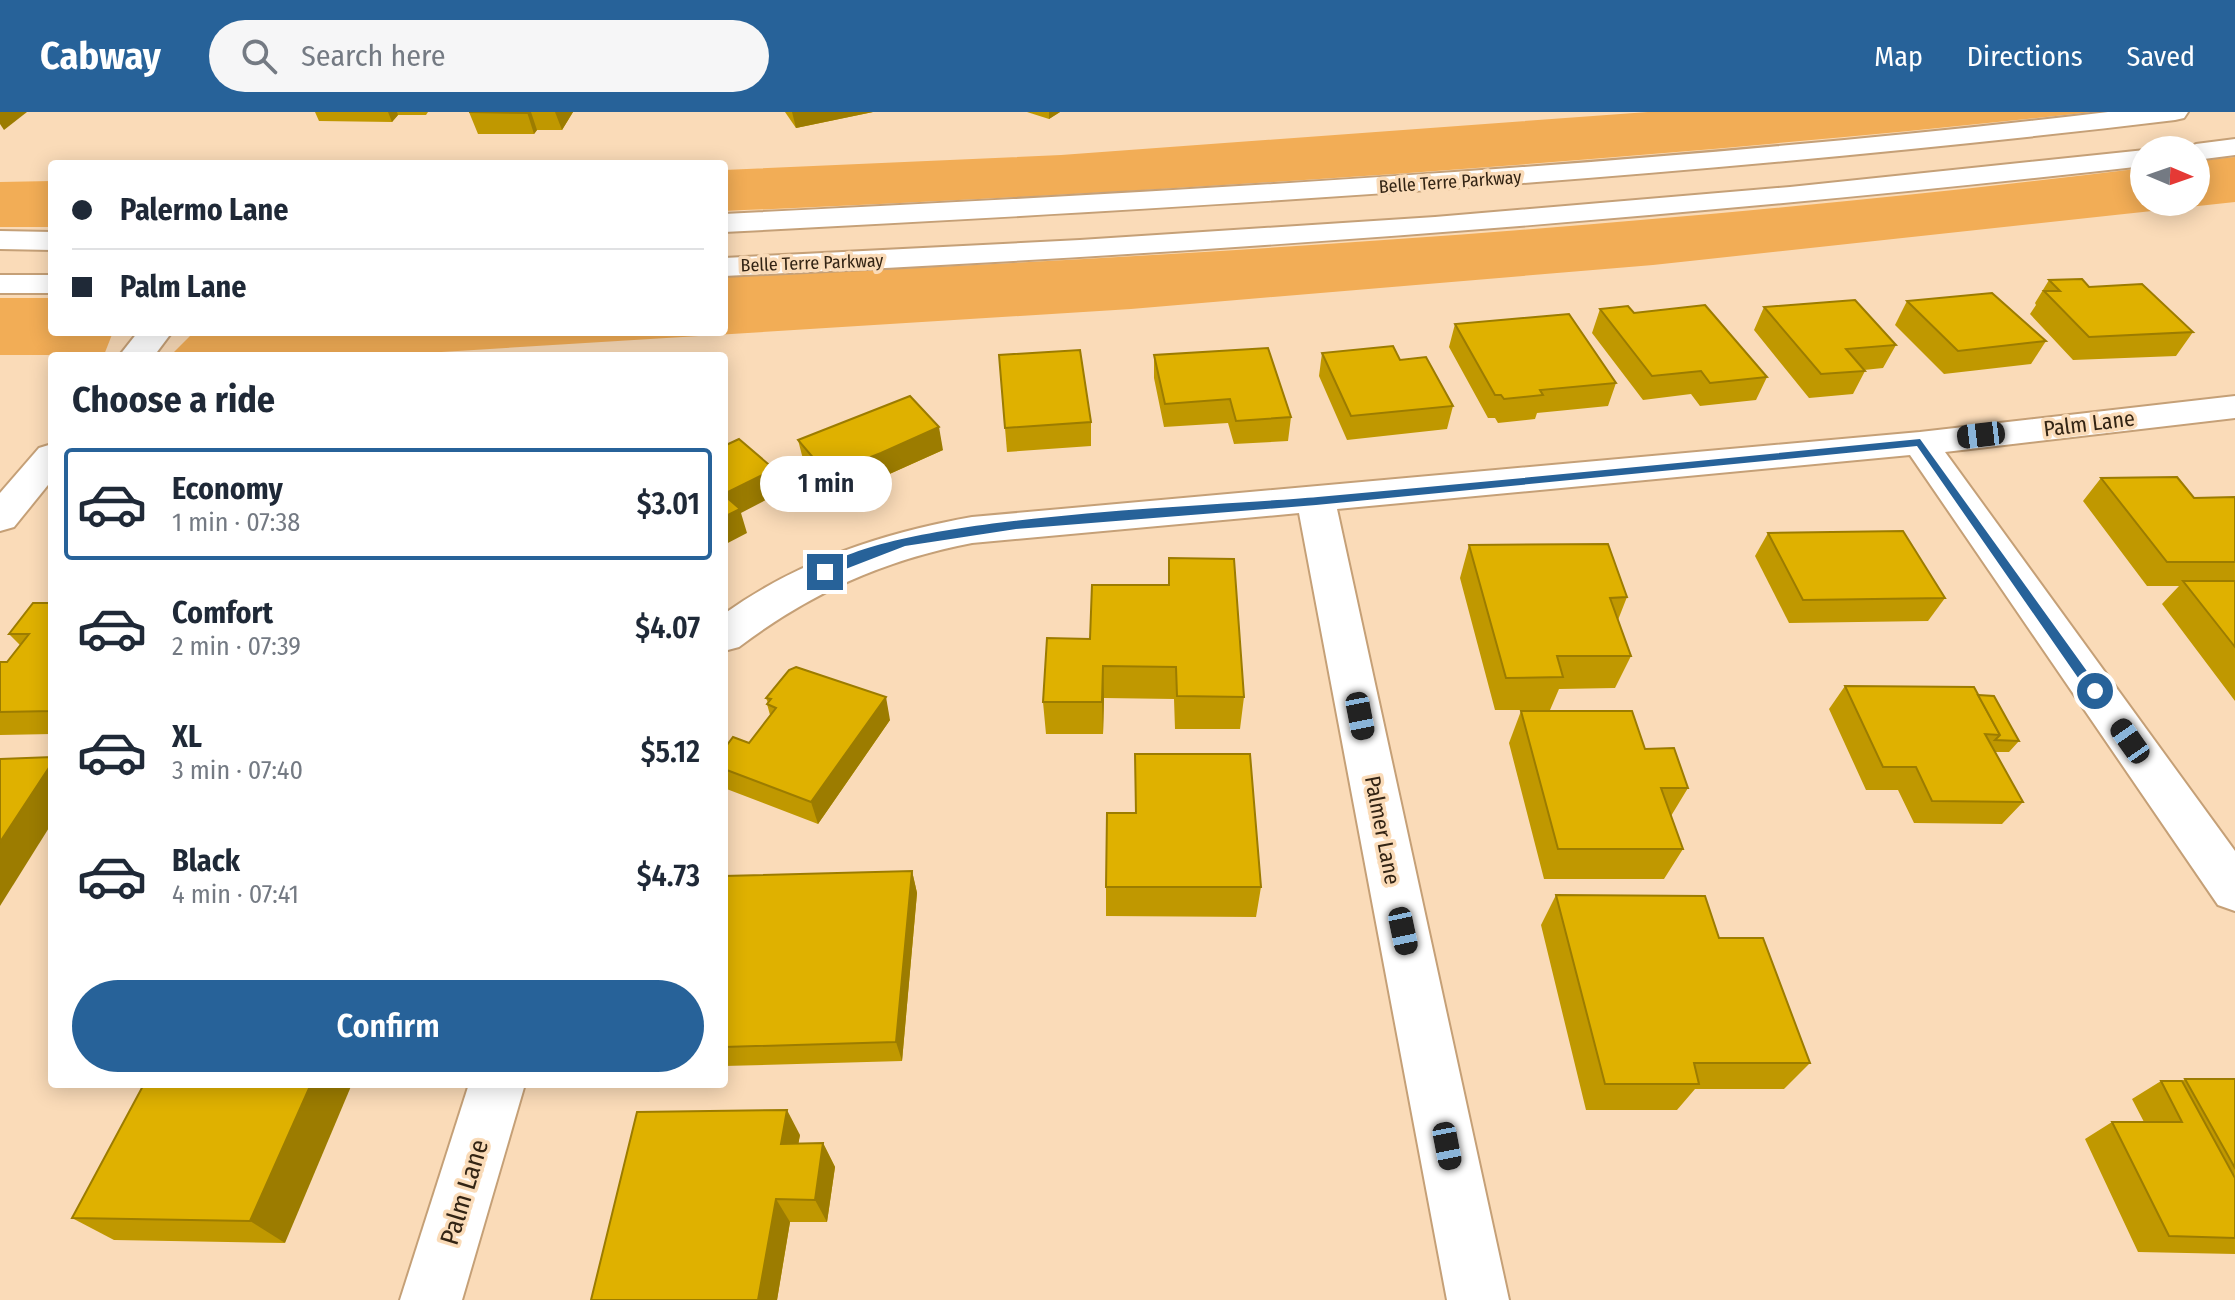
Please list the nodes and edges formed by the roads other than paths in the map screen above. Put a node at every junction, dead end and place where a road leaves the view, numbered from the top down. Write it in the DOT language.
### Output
graph roads {
  1 [pos="2175,112"];
  2 [pos="2235,147"];
  3 [pos="2210,150"];
  4 [pos="2130,160"];
  5 [pos="728,223"];
  6 [pos="0,240"];
  7 [pos="48,241"];
  8 [pos="728,267"];
  9 [pos="0,284"];
  10 [pos="48,284"];
  11 [pos="153,336"];
  12 [pos="139,352"];
  13 [pos="2235,407"];
  14 [pos="1920,443"];
  15 [pos="48,461"];
  16 [pos="1316,501"];
  17 [pos="0,518"];
  18 [pos="728,633"];
  19 [pos="2235,890"];
  20 [pos="496,1088"];
  21 [pos="431,1300"];
  22 [pos="1478,1300"];
  1 -- 5 [label="main road, Belle Terre Parkway"];
  2 -- 3 [label="main road"];
  4 -- 8 [label="main road, Belle Terre Parkway"];
  6 -- 7 [label="main road"];
  9 -- 10 [label="main road"];
  11 -- 12 [label="main road"];
  13 -- 14 [label="main road, Palm Lane"];
  14 -- 16 [label="main road, Palm Lane"];
  14 -- 19 [label="main road"];
  15 -- 17 [label="main road"];
  16 -- 18 [label="main road, Palm Lane"];
  16 -- 22 [label="main road, Palmer Lane"];
  20 -- 21 [label="main road, Palm Lane"];
}
